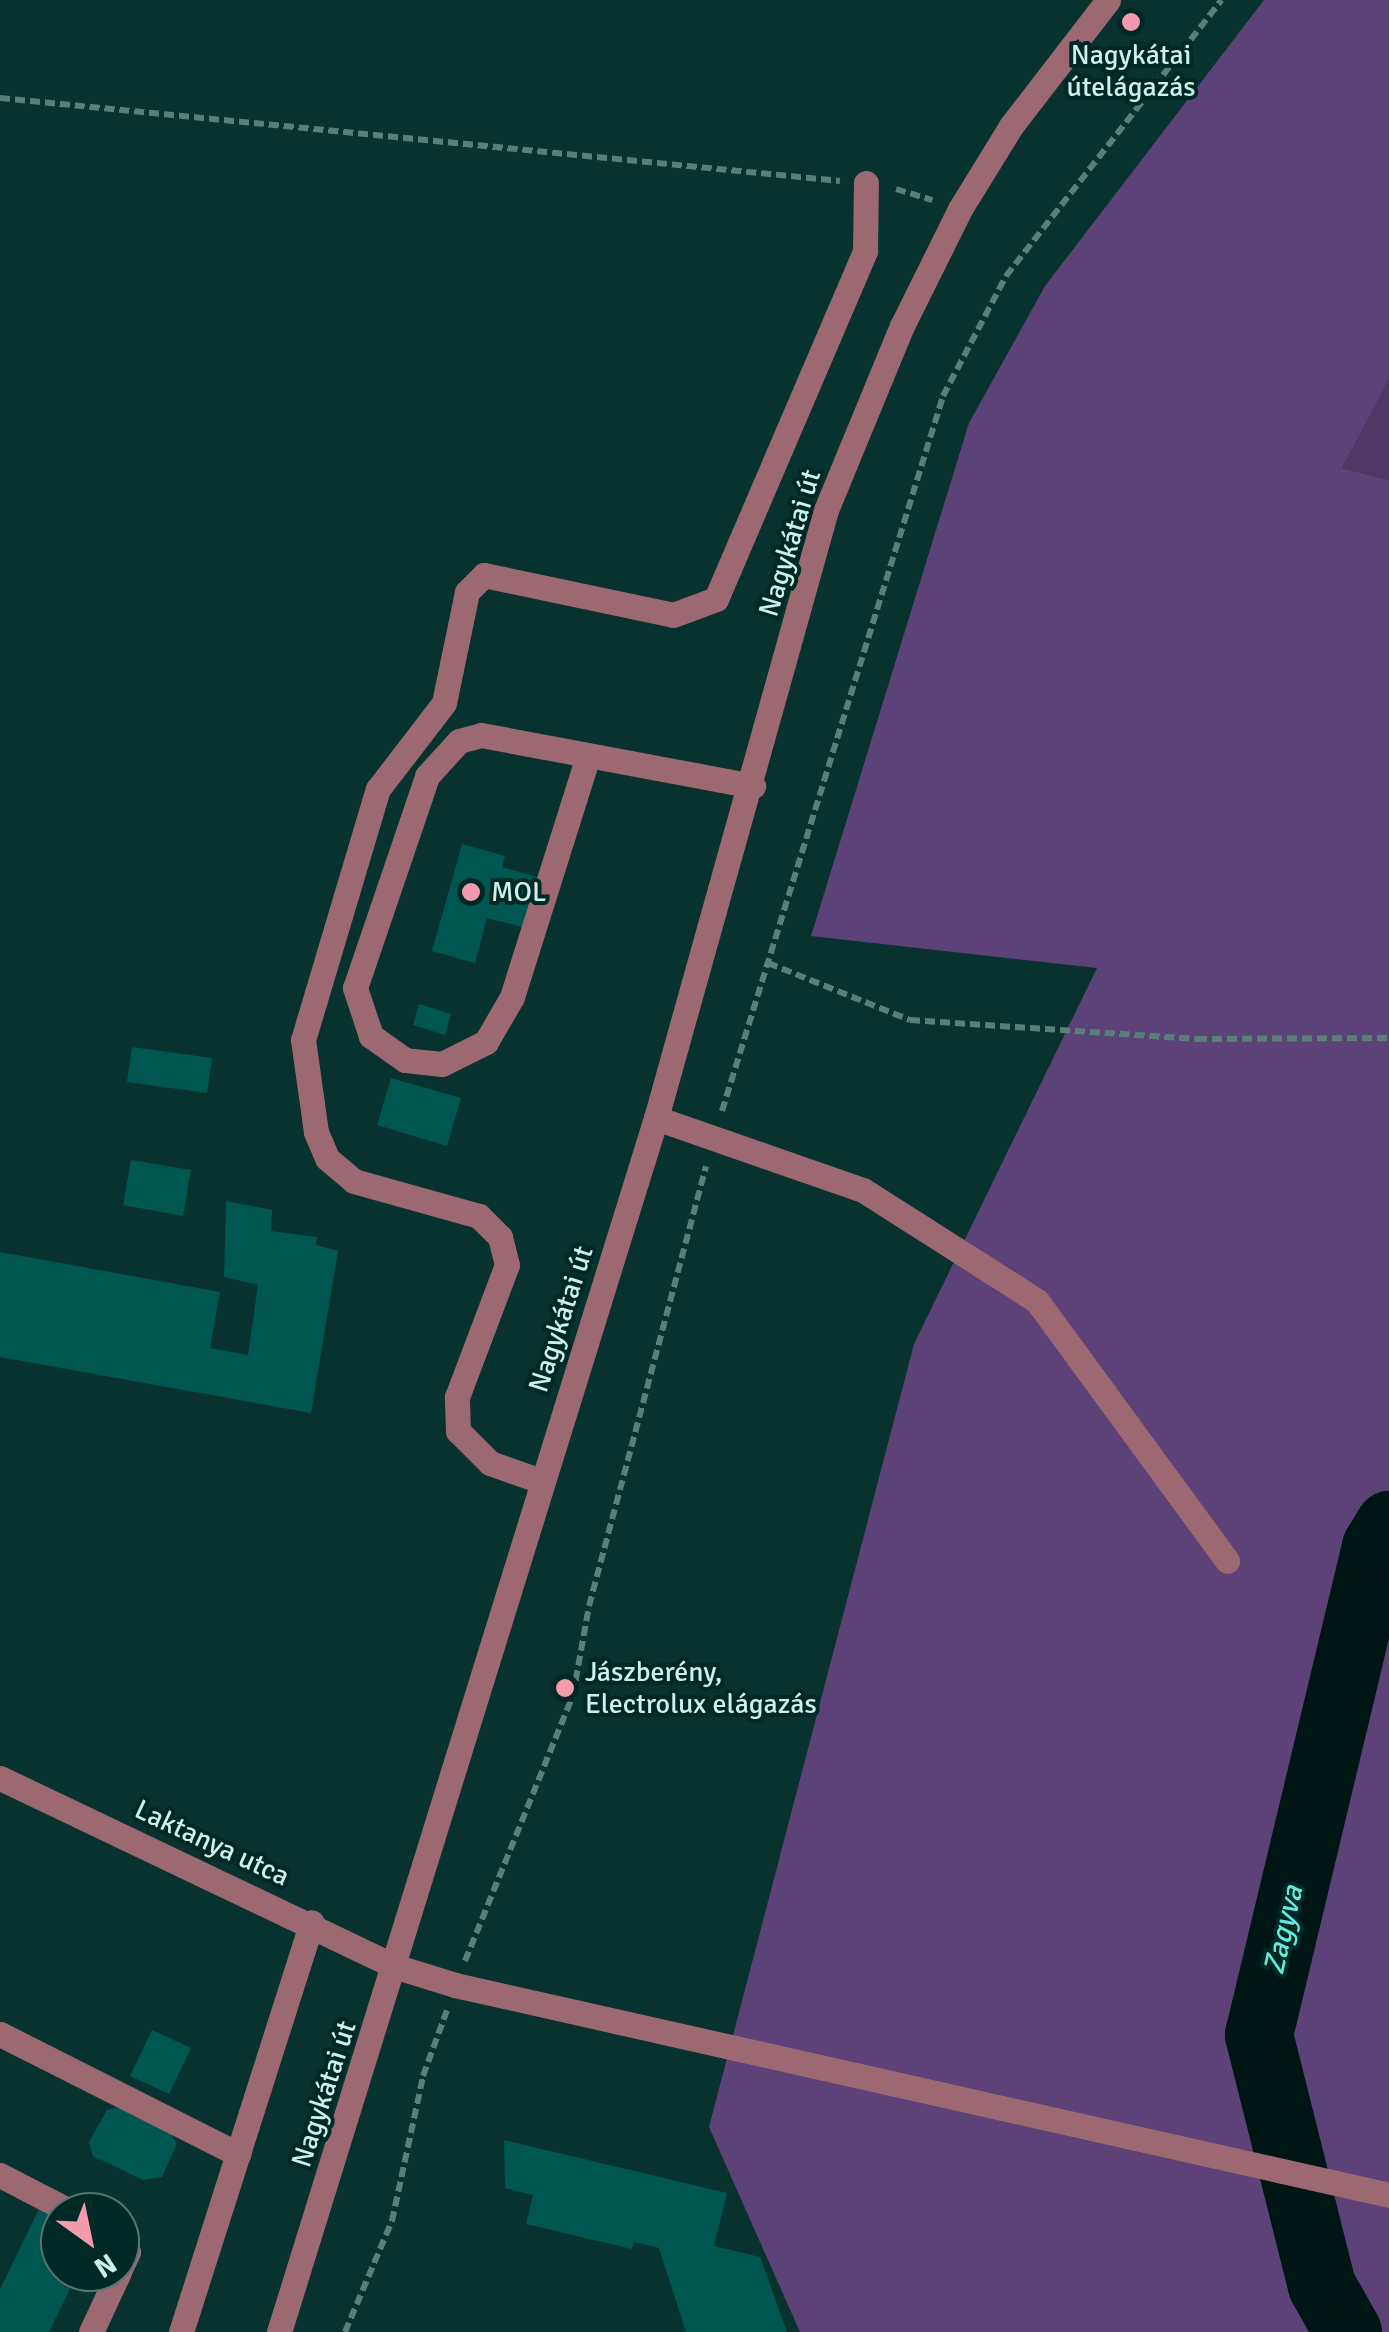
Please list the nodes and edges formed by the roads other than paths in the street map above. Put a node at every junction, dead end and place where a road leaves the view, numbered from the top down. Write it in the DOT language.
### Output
graph roads {
  1 [pos="1108,0"];
  2 [pos="866,183"];
  3 [pos="588,756"];
  4 [pos="752,786"];
  5 [pos="656,1118"];
  6 [pos="541,1482"];
  7 [pos="1226,1561"];
  8 [pos="0,1778"];
  9 [pos="312,1922"];
  10 [pos="397,1967"];
  11 [pos="0,2034"];
  12 [pos="238,2154"];
  13 [pos="4,2186"];
  14 [pos="1389,2195"];
  15 [pos="40,2200"];
  16 [pos="109,2292"];
  17 [pos="91,2332"];
  18 [pos="181,2332"];
  19 [pos="279,2332"];
  1 -- 4 [label="street, Nagykátai út"];
  2 -- 6 [label="street"];
  3 -- 3 [label="street"];
  3 -- 4 [label="street"];
  4 -- 5 [label="street, Nagykátai út"];
  5 -- 6 [label="street, Nagykátai út"];
  5 -- 7 [label="street"];
  6 -- 10 [label="street, Nagykátai út"];
  8 -- 9 [label="street, Laktanya utca"];
  9 -- 10 [label="street, Laktanya utca"];
  9 -- 12 [label="street"];
  10 -- 14 [label="street, Laktanya utca"];
  10 -- 19 [label="street, Nagykátai út"];
  11 -- 12 [label="street"];
  12 -- 18 [label="street"];
  13 -- 15 [label="street"];
  16 -- 17 [label="street"];
}
